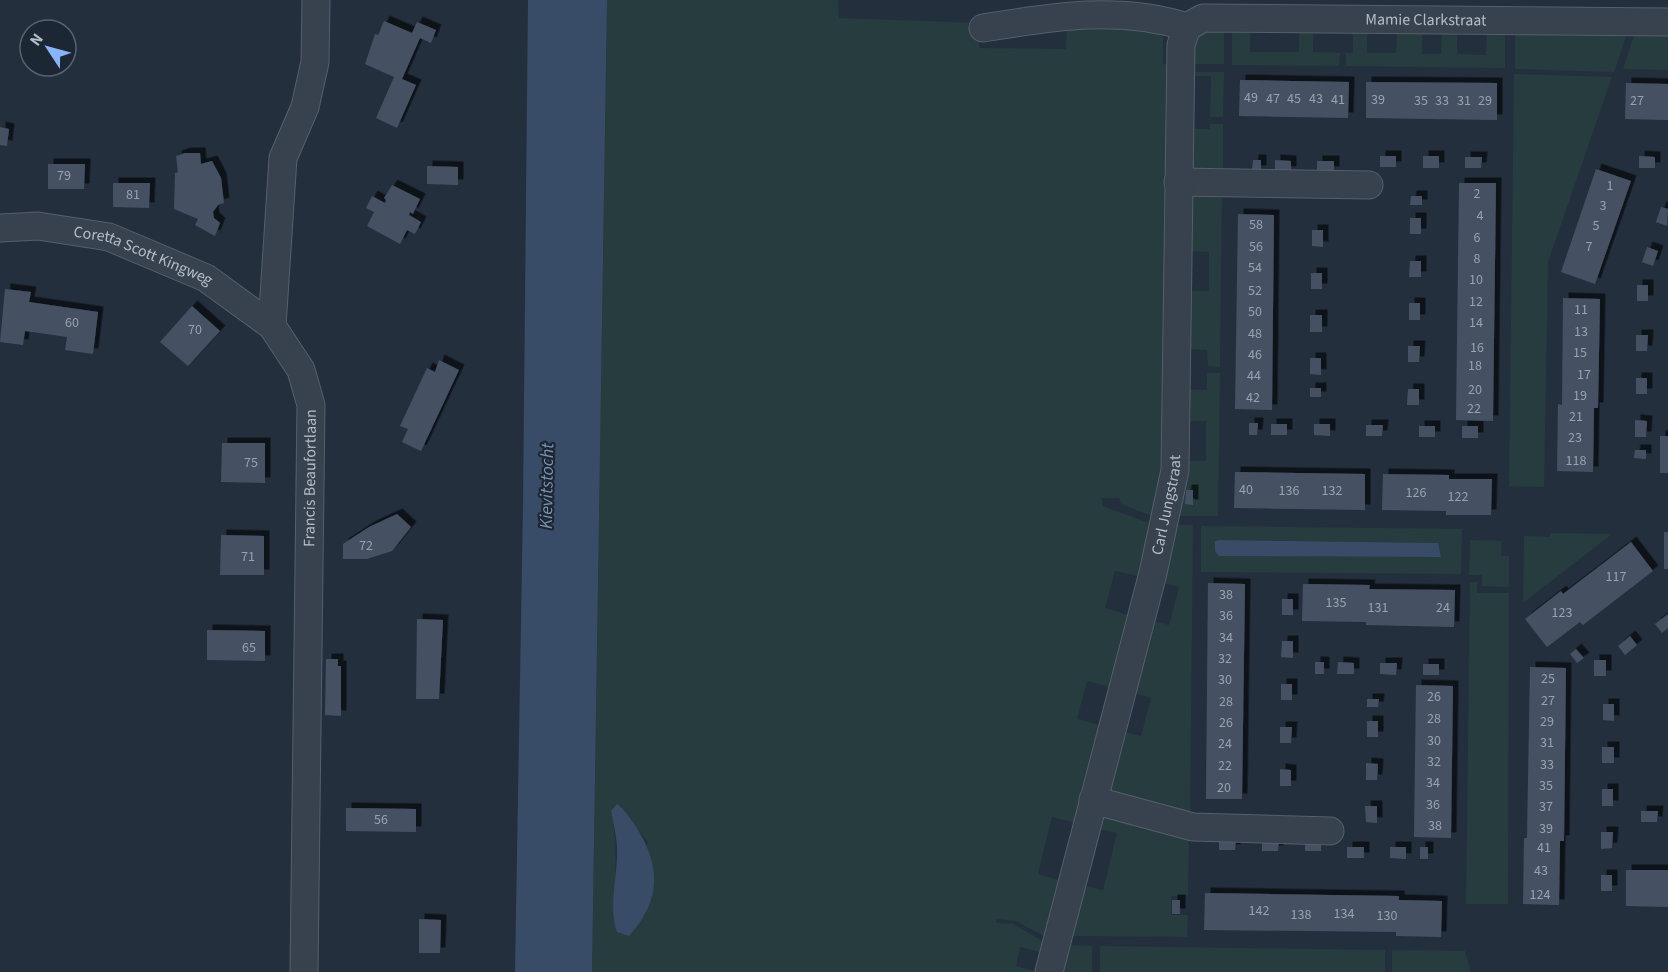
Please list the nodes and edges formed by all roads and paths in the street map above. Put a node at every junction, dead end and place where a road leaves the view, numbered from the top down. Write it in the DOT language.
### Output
graph roads {
  1 [pos="316,0"];
  2 [pos="1668,22"];
  3 [pos="1186,27"];
  4 [pos="983,28"];
  5 [pos="1178,182"];
  6 [pos="1369,185"];
  7 [pos="0,228"];
  8 [pos="272,326"];
  9 [pos="1093,800"];
  10 [pos="1330,831"];
  11 [pos="304,972"];
  12 [pos="1049,972"];
  1 -- 8 [label="street"];
  2 -- 3 [label="street, Mamie Clarkstraat"];
  3 -- 4 [label="street"];
  3 -- 5 [label="street, Carl Jungstraat"];
  5 -- 6 [label="street"];
  5 -- 9 [label="street, Carl Jungstraat"];
  7 -- 8 [label="street, Coretta Scott Kingweg"];
  8 -- 11 [label="street, Francis Beaufortlaan"];
  9 -- 10 [label="street"];
  9 -- 12 [label="street, Carl Jungstraat"];
}
